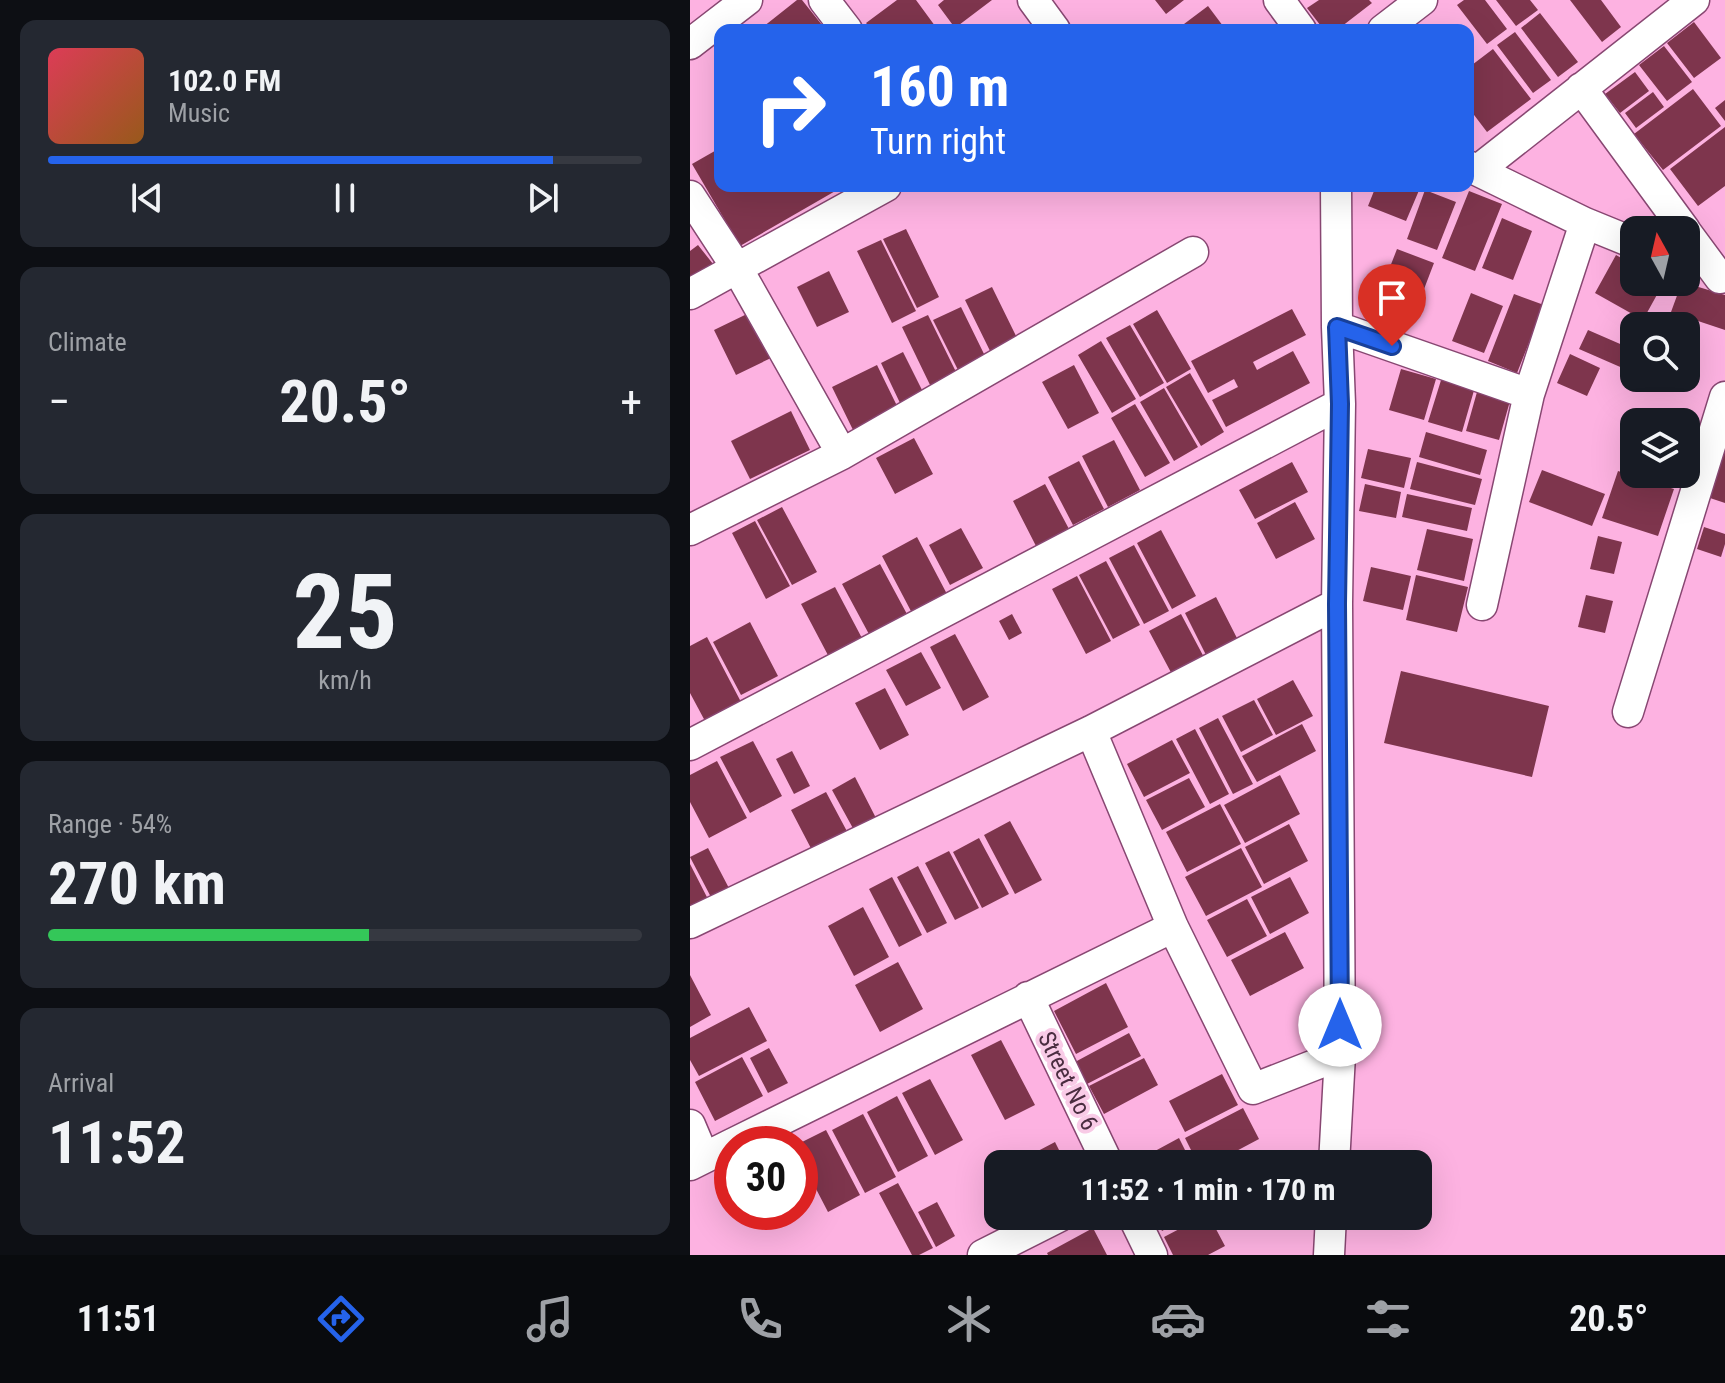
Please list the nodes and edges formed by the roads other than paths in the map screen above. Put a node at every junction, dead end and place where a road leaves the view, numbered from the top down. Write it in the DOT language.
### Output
graph roads {
  1 [pos="747,0"];
  2 [pos="824,0"];
  3 [pos="1033,0"];
  4 [pos="1279,0"];
  5 [pos="1422,0"];
  6 [pos="1694,0"];
  7 [pos="716,24"];
  8 [pos="842,24"];
  9 [pos="1051,24"];
  10 [pos="1297,24"];
  11 [pos="1391,24"];
  12 [pos="714,25"];
  13 [pos="690,44"];
  14 [pos="1581,88"];
  15 [pos="1474,167"];
  16 [pos="1474,168"];
  17 [pos="875,192"];
  18 [pos="1336,192"];
  19 [pos="690,196"];
  20 [pos="1674,216"];
  21 [pos="1585,223"];
  22 [pos="1620,237"];
  23 [pos="1700,251"];
  24 [pos="1193,252"];
  25 [pos="737,268"];
  26 [pos="1700,270"];
  27 [pos="1722,280"];
  28 [pos="690,294"];
  29 [pos="1337,327"];
  30 [pos="1529,394"];
  31 [pos="1725,397"];
  32 [pos="1340,404"];
  33 [pos="842,454"];
  34 [pos="690,530"];
  35 [pos="1337,604"];
  36 [pos="1482,605"];
  37 [pos="1628,712"];
  38 [pos="1091,731"];
  39 [pos="690,745"];
  40 [pos="690,923"];
  41 [pos="1173,927"];
  42 [pos="1028,997"];
  43 [pos="1340,1055"];
  44 [pos="690,1125"];
  45 [pos="768,1126"];
  46 [pos="1101,1150"];
  47 [pos="1335,1150"];
  48 [pos="697,1162"];
  49 [pos="1032,1230"];
  50 [pos="1140,1230"];
  51 [pos="1330,1230"];
  52 [pos="983,1255"];
  53 [pos="1152,1255"];
  54 [pos="1329,1255"];
  1 -- 7 [label="street"];
  2 -- 8 [label="street"];
  3 -- 9 [label="street"];
  4 -- 10 [label="street"];
  5 -- 11 [label="street"];
  6 -- 14 [label="street"];
  12 -- 13 [label="street"];
  14 -- 15 [label="street"];
  14 -- 20 [label="street"];
  16 -- 21 [label="street"];
  17 -- 25 [label="street"];
  18 -- 29 [label="street"];
  19 -- 25 [label="street"];
  21 -- 22 [label="street"];
  21 -- 30 [label="street"];
  23 -- 27 [label="street"];
  24 -- 33 [label="street"];
  25 -- 28 [label="street"];
  25 -- 33 [label="street"];
  26 -- 27 [label="street"];
  29 -- 30 [label="street"];
  29 -- 32 [label="street"];
  30 -- 36 [label="street"];
  31 -- 37 [label="street"];
  32 -- 35 [label="street"];
  32 -- 39 [label="street"];
  33 -- 34 [label="street"];
  35 -- 38 [label="street"];
  35 -- 43 [label="street"];
  38 -- 40 [label="street"];
  38 -- 41 [label="street"];
  41 -- 42 [label="street"];
  41 -- 43 [label="street"];
  42 -- 45 [label="street"];
  42 -- 46 [label="street, Street No 6"];
  43 -- 47 [label="street"];
  44 -- 48 [label="street"];
  49 -- 52 [label="street"];
  50 -- 53 [label="street"];
  51 -- 54 [label="street"];
}
